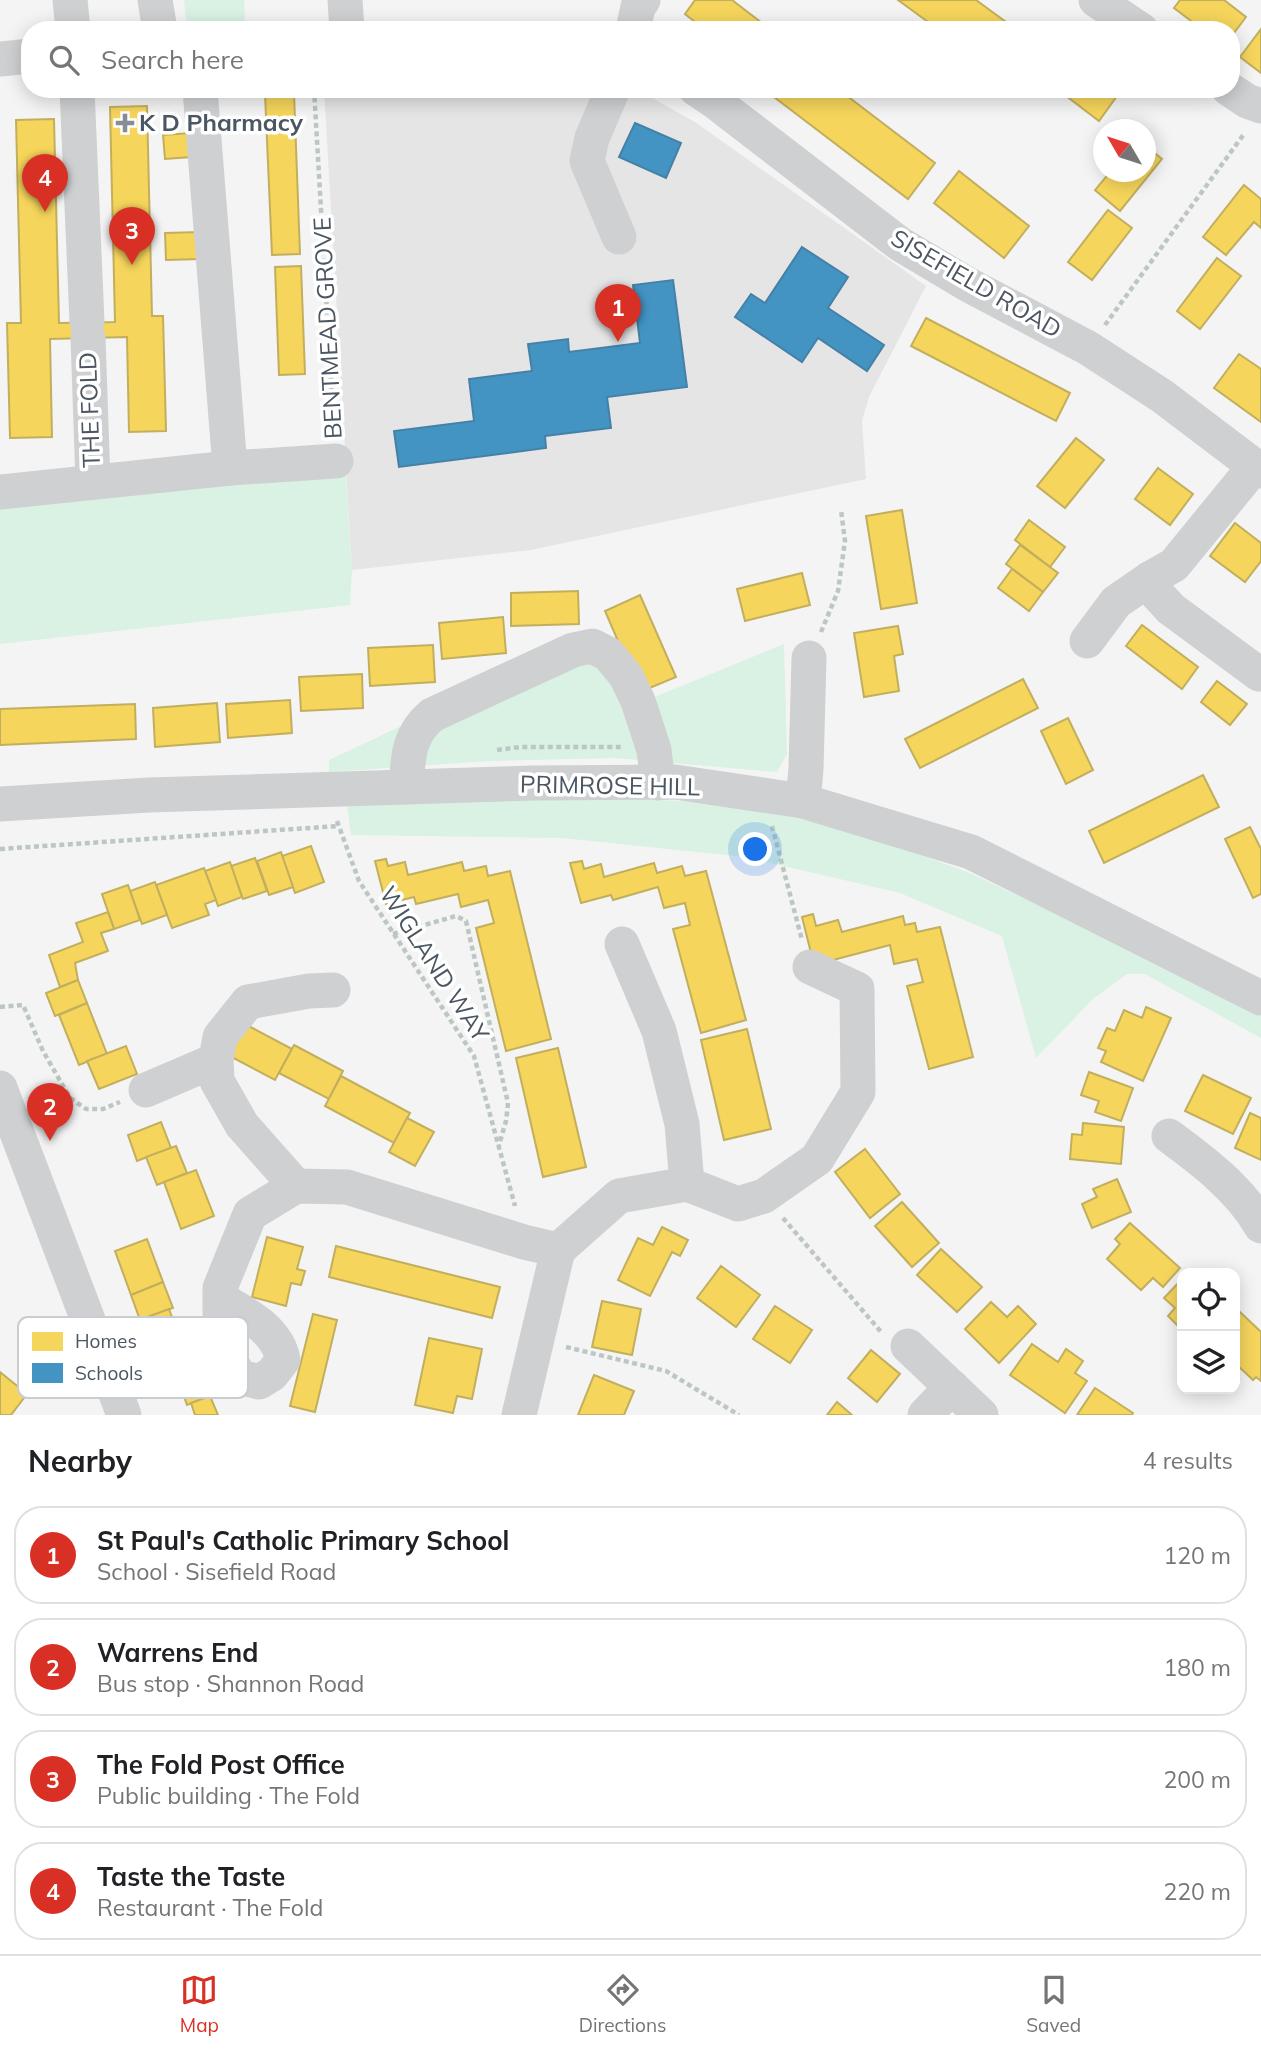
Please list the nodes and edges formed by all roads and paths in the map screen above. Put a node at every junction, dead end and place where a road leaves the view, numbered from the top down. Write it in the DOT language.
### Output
graph roads {
  1 [pos="70,0"];
  2 [pos="155,0"];
  3 [pos="345,0"];
  4 [pos="643,0"];
  5 [pos="1096,0"];
  6 [pos="72,21"];
  7 [pos="158,21"];
  8 [pos="346,21"];
  9 [pos="635,21"];
  10 [pos="1128,21"];
  11 [pos="21,57"];
  12 [pos="0,59"];
  13 [pos="77,98"];
  14 [pos="201,98"];
  15 [pos="315,98"];
  16 [pos="609,98"];
  17 [pos="709,98"];
  18 [pos="1246,99"];
  19 [pos="619,236"];
  20 [pos="1088,348"];
  21 [pos="336,461"];
  22 [pos="230,468"];
  23 [pos="1257,469"];
  24 [pos="93,482"];
  25 [pos="0,492"];
  26 [pos="841,510"];
  27 [pos="1151,578"];
  28 [pos="1087,641"];
  29 [pos="809,658"];
  30 [pos="1259,674"];
  31 [pos="658,783"];
  32 [pos="406,787"];
  33 [pos="331,789"];
  34 [pos="764,795"];
  35 [pos="803,801"];
  36 [pos="0,804"];
  37 [pos="338,826"];
  38 [pos="0,849"];
  39 [pos="393,934"];
  40 [pos="622,944"];
  41 [pos="810,967"];
  42 [pos="333,990"];
  43 [pos="1261,998"];
  44 [pos="0,1007"];
  45 [pos="215,1060"];
  46 [pos="0,1088"];
  47 [pos="146,1090"];
  48 [pos="1169,1136"];
  49 [pos="499,1147"];
  50 [pos="687,1184"];
  51 [pos="296,1186"];
  52 [pos="764,1196"];
  53 [pos="1261,1226"];
  54 [pos="524,1242"];
  55 [pos="558,1250"];
  56 [pos="220,1299"];
  57 [pos="85,1317"];
  58 [pos="536,1339"];
  59 [pos="908,1346"];
  60 [pos="952,1387"];
  61 [pos="519,1415"];
  62 [pos="739,1415"];
  63 [pos="925,1415"];
  64 [pos="981,1415"];
  1 -- 6 [label="street"];
  2 -- 7 [label="street"];
  3 -- 8 [label="street"];
  4 -- 9 [label="street"];
  5 -- 10 [label="street"];
  11 -- 12 [label="street"];
  13 -- 24 [label="street, THE FOLD"];
  14 -- 22 [label="street"];
  15 -- 21 [label="path, BENTMEAD GROVE"];
  16 -- 19 [label="street"];
  17 -- 20 [label="street, SISEFIELD ROAD"];
  18 -- 20 [label="path"];
  20 -- 23 [label="street, SISEFIELD ROAD"];
  21 -- 22 [label="street, BENTMEAD GROVE"];
  22 -- 24 [label="street, BENTMEAD GROVE"];
  23 -- 27 [label="street"];
  24 -- 25 [label="street, BENTMEAD GROVE"];
  26 -- 29 [label="path"];
  27 -- 28 [label="street"];
  27 -- 30 [label="street"];
  29 -- 35 [label="street"];
  31 -- 32 [label="street, PRIMROSE HILL"];
  31 -- 32 [label="street"];
  31 -- 34 [label="street, PRIMROSE HILL"];
  32 -- 33 [label="street, PRIMROSE HILL"];
  33 -- 36 [label="street, PRIMROSE HILL"];
  33 -- 37 [label="path, WIGLAND WAY"];
  34 -- 35 [label="street, PRIMROSE HILL"];
  34 -- 41 [label="path"];
  35 -- 43 [label="street, PRIMROSE HILL"];
  37 -- 38 [label="path"];
  37 -- 39 [label="path, WIGLAND WAY"];
  39 -- 49 [label="path, WIGLAND WAY"];
  39 -- 49 [label="path"];
  40 -- 50 [label="street"];
  41 -- 52 [label="street"];
  42 -- 45 [label="street"];
  44 -- 47 [label="path"];
  45 -- 47 [label="street"];
  45 -- 51 [label="street"];
  46 -- 57 [label="street"];
  48 -- 53 [label="street"];
  49 -- 54 [label="path, WIGLAND WAY"];
  50 -- 52 [label="street"];
  50 -- 55 [label="street"];
  51 -- 54 [label="street"];
  51 -- 56 [label="street"];
  52 -- 59 [label="path"];
  54 -- 55 [label="street"];
  55 -- 58 [label="street"];
  58 -- 61 [label="street"];
  58 -- 62 [label="path"];
  59 -- 60 [label="street"];
  60 -- 63 [label="street"];
  60 -- 64 [label="street"];
}
